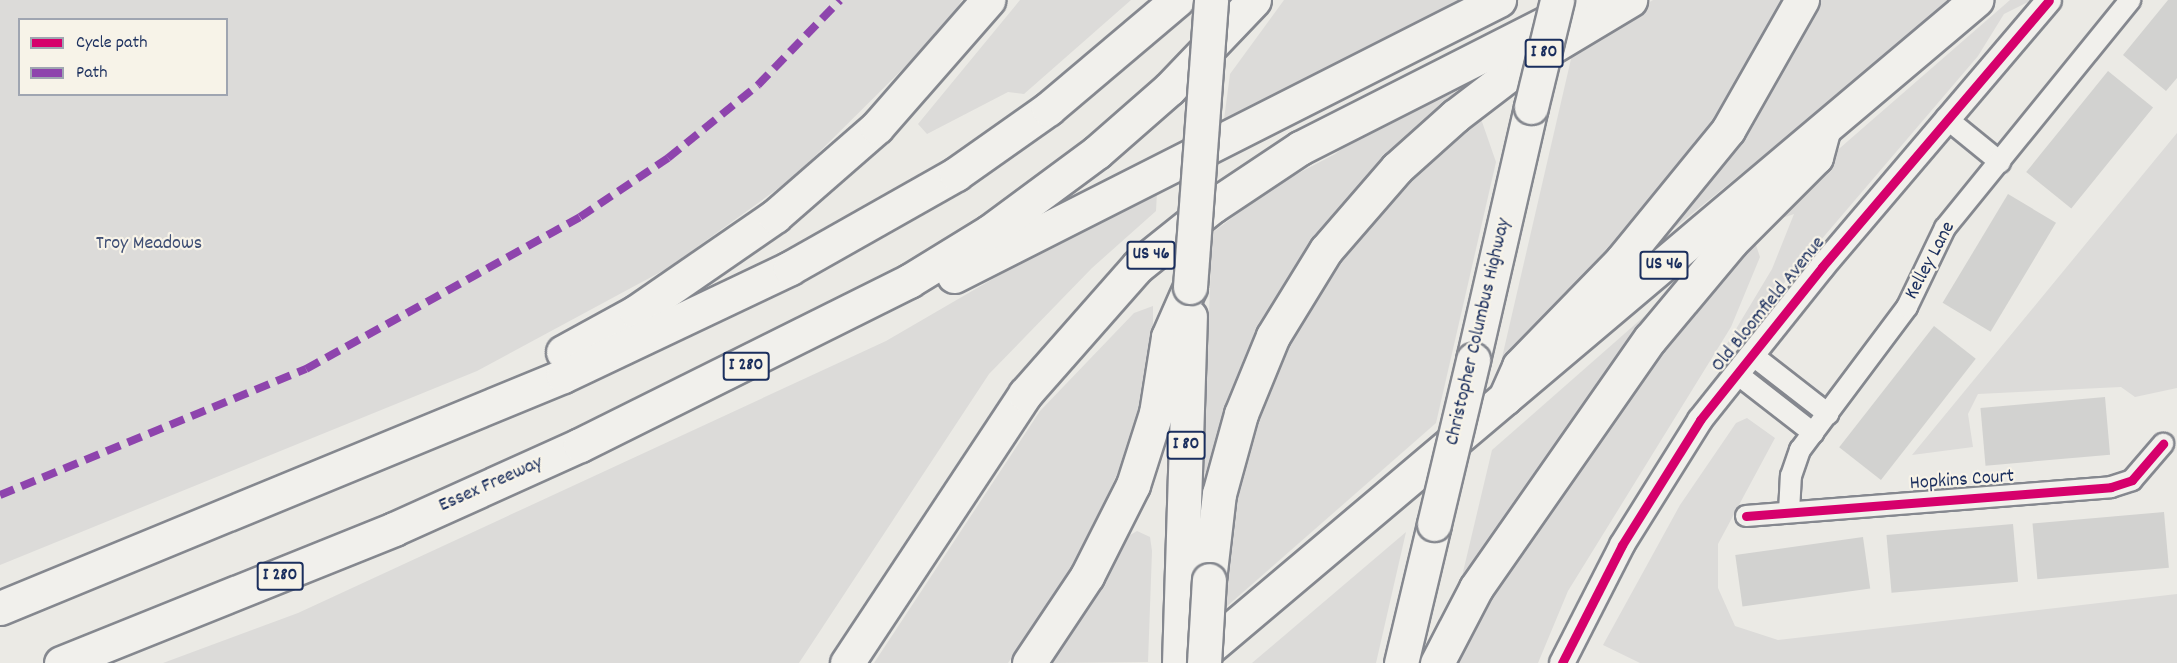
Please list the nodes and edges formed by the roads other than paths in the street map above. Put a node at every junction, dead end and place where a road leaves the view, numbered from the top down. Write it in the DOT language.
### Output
graph roads {
  1 [pos="988,0"];
  2 [pos="1177,0"];
  3 [pos="1211,0"];
  4 [pos="1254,0"];
  5 [pos="1499,0"];
  6 [pos="1557,0"];
  7 [pos="1592,0"];
  8 [pos="1630,0"];
  9 [pos="1802,0"];
  10 [pos="1976,0"];
  11 [pos="2049,0"];
  12 [pos="2130,0"];
  13 [pos="1946,118"];
  14 [pos="1823,131"];
  15 [pos="2000,162"];
  16 [pos="909,281"];
  17 [pos="1191,287"];
  18 [pos="1751,354"];
  19 [pos="1736,373"];
  20 [pos="1505,398"];
  21 [pos="1828,414"];
  22 [pos="1813,433"];
  23 [pos="2163,444"];
  24 [pos="379,455"];
  25 [pos="1789,512"];
  26 [pos="1746,516"];
  27 [pos="0,608"];
  28 [pos="61,663"];
  29 [pos="847,663"];
  30 [pos="1029,663"];
  31 [pos="1179,663"];
  32 [pos="1191,663"];
  33 [pos="1204,663"];
  34 [pos="1401,663"];
  35 [pos="1437,663"];
  36 [pos="1562,663"];
  1 -- 24 [label="highway"];
  2 -- 24 [label="highway"];
  3 -- 17 [label="highway, I 80, bridge"];
  4 -- 16 [label="highway, Essex Freeway"];
  5 -- 16 [label="highway"];
  6 -- 34 [label="highway, Christopher Columbus Highway / I 80, bridge"];
  7 -- 29 [label="highway, US 46"];
  8 -- 33 [label="highway, bridge"];
  9 -- 20 [label="highway"];
  10 -- 14 [label="highway, US 46"];
  11 -- 13 [label="street, Old Bloomfield Avenue"];
  12 -- 15 [label="street, Kelley Lane"];
  13 -- 15 [label="street"];
  13 -- 18 [label="street, Old Bloomfield Avenue"];
  14 -- 20 [label="highway, US 46"];
  14 -- 35 [label="highway"];
  15 -- 21 [label="street, Kelley Lane"];
  16 -- 28 [label="highway, Essex Freeway / I 280"];
  17 -- 30 [label="highway"];
  17 -- 31 [label="highway, I 80"];
  18 -- 19 [label="street, Old Bloomfield Avenue"];
  18 -- 21 [label="street"];
  19 -- 22 [label="street"];
  19 -- 36 [label="street, Old Bloomfield Avenue"];
  20 -- 32 [label="highway, US 46"];
  21 -- 22 [label="street, Kelley Lane"];
  22 -- 25 [label="street, Kelley Lane"];
  23 -- 25 [label="street, Hopkins Court"];
  24 -- 27 [label="highway"];
  25 -- 26 [label="street, Hopkins Court"];
}
